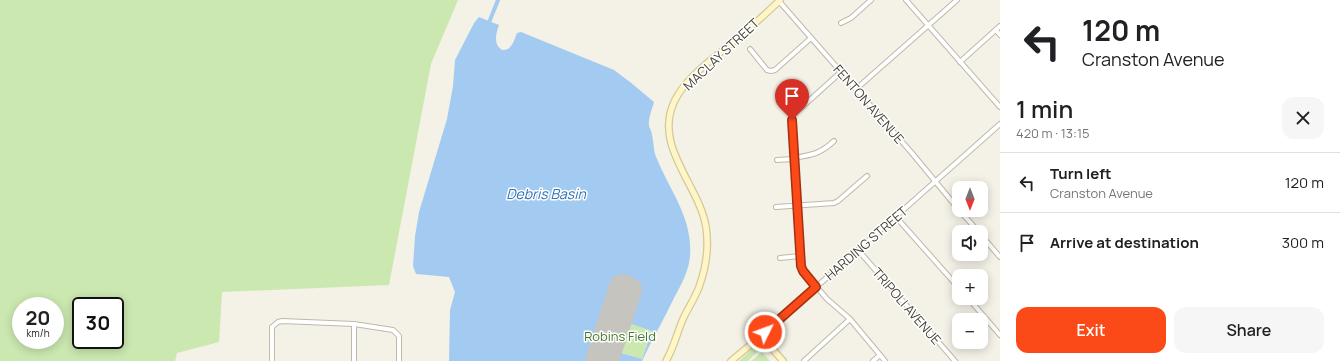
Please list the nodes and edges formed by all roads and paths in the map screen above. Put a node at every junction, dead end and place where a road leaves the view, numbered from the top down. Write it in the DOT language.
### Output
graph roads {
  1 [pos="779,0"];
  2 [pos="871,0"];
  3 [pos="906,0"];
  4 [pos="957,0"];
  5 [pos="841,23"];
  6 [pos="928,26"];
  7 [pos="1000,26"];
  8 [pos="996,30"];
  9 [pos="1000,35"];
  10 [pos="810,38"];
  11 [pos="750,49"];
  12 [pos="960,62"];
  13 [pos="841,72"];
  14 [pos="856,89"];
  15 [pos="1000,107"];
  16 [pos="1000,124"];
  17 [pos="834,141"];
  18 [pos="793,158"];
  19 [pos="777,160"];
  20 [pos="867,176"];
  21 [pos="935,182"];
  22 [pos="952,202"];
  23 [pos="797,206"];
  24 [pos="776,207"];
  25 [pos="896,216"];
  26 [pos="965,217"];
  27 [pos="973,225"];
  28 [pos="988,243"];
  29 [pos="858,250"];
  30 [pos="800,256"];
  31 [pos="1000,257"];
  32 [pos="780,258"];
  33 [pos="952,280"];
  34 [pos="816,287"];
  35 [pos="974,305"];
  36 [pos="850,319"];
  37 [pos="354,324"];
  38 [pos="1000,335"];
  39 [pos="761,336"];
  40 [pos="880,355"];
  41 [pos="272,361"];
  42 [pos="354,361"];
  43 [pos="399,361"];
  44 [pos="666,361"];
  45 [pos="732,361"];
  46 [pos="783,361"];
  47 [pos="804,361"];
  48 [pos="872,361"];
  49 [pos="885,361"];
  50 [pos="955,361"];
  1 -- 10 [label="street, FENTON AVENUE"];
  1 -- 44 [label="street, MACLAY STREET"];
  2 -- 5 [label="street"];
  3 -- 6 [label="street"];
  4 -- 6 [label="street"];
  6 -- 12 [label="street"];
  6 -- 14 [label="street"];
  7 -- 8 [label="street"];
  8 -- 9 [label="street"];
  8 -- 12 [label="street"];
  10 -- 11 [label="street"];
  10 -- 13 [label="street, FENTON AVENUE"];
  12 -- 15 [label="street"];
  13 -- 14 [label="street, FENTON AVENUE"];
  13 -- 18 [label="street"];
  14 -- 21 [label="street, FENTON AVENUE"];
  16 -- 21 [label="street, HARDING STREET"];
  17 -- 18 [label="street"];
  18 -- 19 [label="street"];
  18 -- 23 [label="street"];
  20 -- 23 [label="street"];
  21 -- 22 [label="street, FENTON AVENUE"];
  21 -- 25 [label="street, HARDING STREET"];
  23 -- 24 [label="street"];
  23 -- 30 [label="street"];
  25 -- 29 [label="street, HARDING STREET"];
  25 -- 33 [label="street"];
  26 -- 27 [label="street, FENTON AVENUE"];
  28 -- 31 [label="street"];
  29 -- 34 [label="street, HARDING STREET"];
  29 -- 50 [label="street, TRIPOLI AVENUE"];
  30 -- 32 [label="street"];
  30 -- 34 [label="street"];
  34 -- 36 [label="street"];
  34 -- 39 [label="street, HARDING STREET"];
  35 -- 38 [label="street"];
  36 -- 40 [label="street"];
  36 -- 47 [label="street"];
  37 -- 41 [label="street"];
  37 -- 42 [label="street"];
  37 -- 43 [label="street"];
  39 -- 45 [label="street, HARDING STREET"];
  39 -- 46 [label="street"];
  40 -- 48 [label="street"];
  40 -- 49 [label="street"];
}
